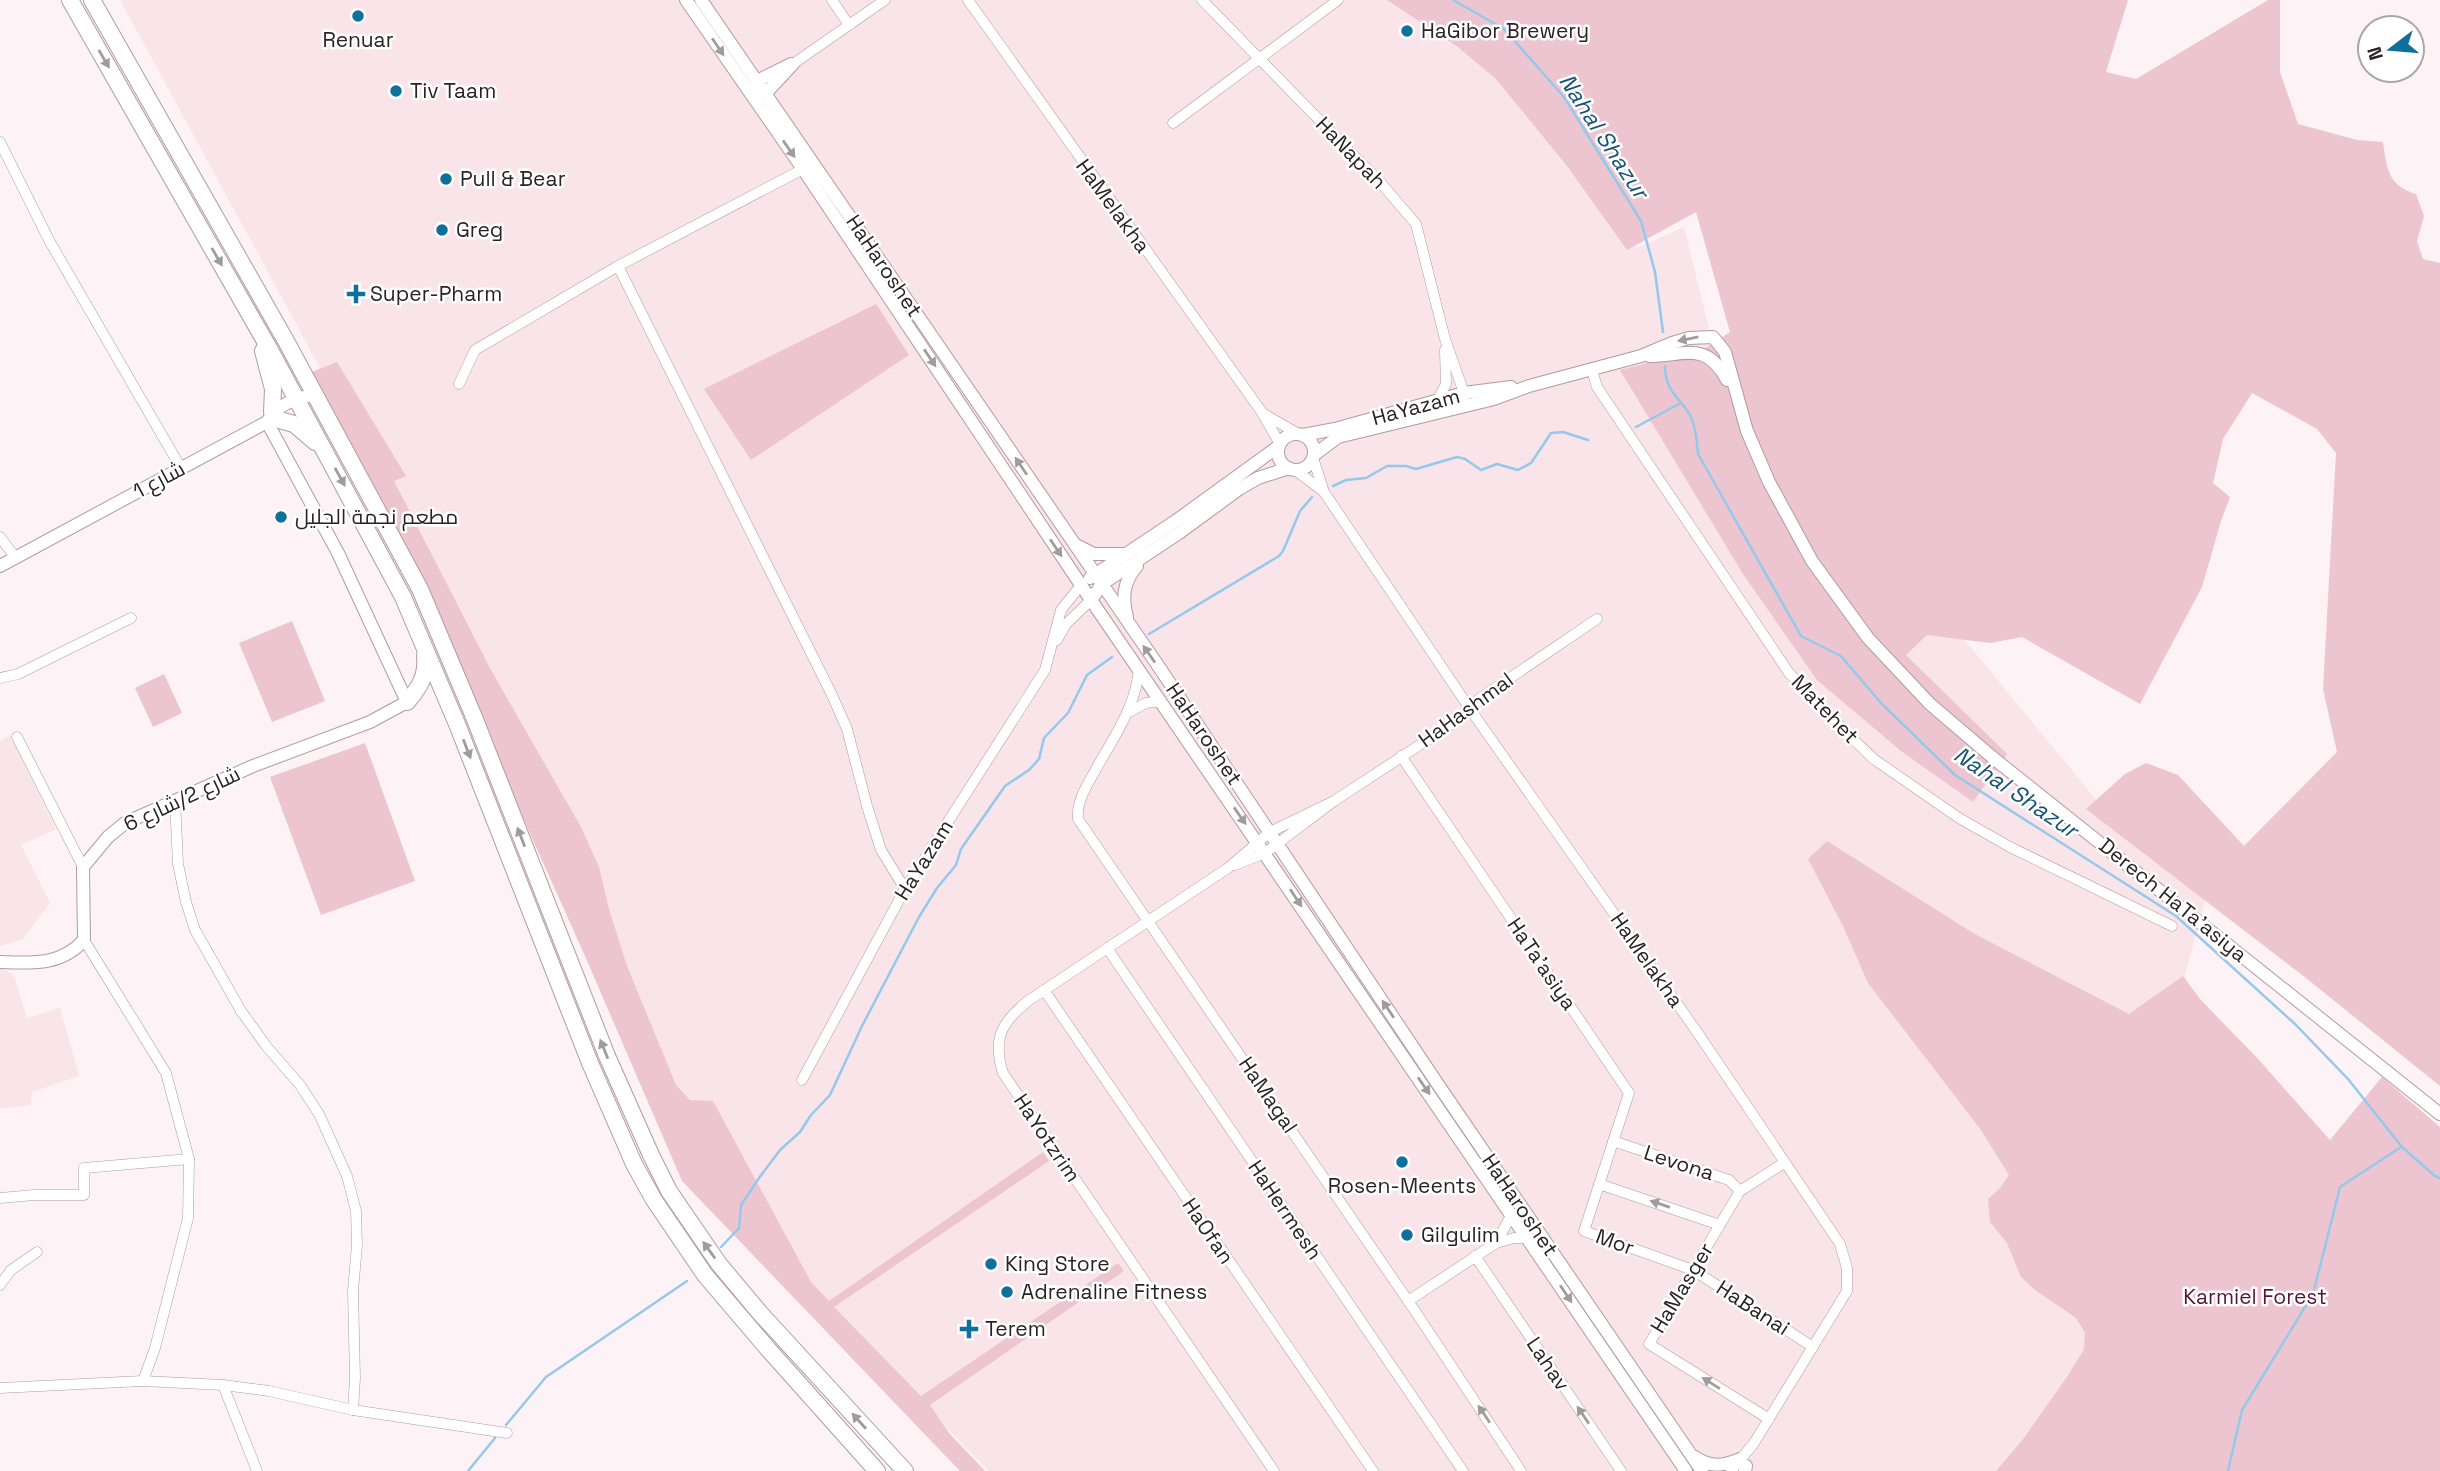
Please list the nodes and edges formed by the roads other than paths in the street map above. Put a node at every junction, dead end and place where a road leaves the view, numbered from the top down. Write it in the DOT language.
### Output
graph roads {
  1 [pos="70,0"];
  2 [pos="92,0"];
  3 [pos="686,0"];
  4 [pos="701,0"];
  5 [pos="832,0"];
  6 [pos="885,0"];
  7 [pos="968,0"];
  8 [pos="1202,0"];
  9 [pos="1338,0"];
  10 [pos="849,25"];
  11 [pos="1259,59"];
  12 [pos="793,64"];
  13 [pos="753,87"];
  14 [pos="765,94"];
  15 [pos="1173,123"];
  16 [pos="0,142"];
  17 [pos="803,169"];
  18 [pos="618,266"];
  19 [pos="255,322"];
  20 [pos="1444,339"];
  21 [pos="1641,356"];
  22 [pos="1592,370"];
  23 [pos="459,383"];
  24 [pos="316,394"];
  25 [pos="1464,399"];
  26 [pos="1737,399"];
  27 [pos="1437,401"];
  28 [pos="299,402"];
  29 [pos="1261,411"];
  30 [pos="272,418"];
  31 [pos="1301,434"];
  32 [pos="1279,445"];
  33 [pos="326,452"];
  34 [pos="1314,456"];
  35 [pos="181,468"];
  36 [pos="1292,469"];
  37 [pos="1324,492"];
  38 [pos="1178,526"];
  39 [pos="0,537"];
  40 [pos="1074,544"];
  41 [pos="1128,553"];
  42 [pos="1146,556"];
  43 [pos="15,557"];
  44 [pos="0,565"];
  45 [pos="1099,579"];
  46 [pos="1081,585"];
  47 [pos="1091,600"];
  48 [pos="131,618"];
  49 [pos="1597,619"];
  50 [pos="1129,625"];
  51 [pos="424,642"];
  52 [pos="1053,646"];
  53 [pos="1139,669"];
  54 [pos="0,678"];
  55 [pos="1161,701"];
  56 [pos="407,702"];
  57 [pos="1470,709"];
  58 [pos="1127,713"];
  59 [pos="454,715"];
  60 [pos="17,737"];
  61 [pos="1401,756"];
  62 [pos="175,800"];
  63 [pos="1334,801"];
  64 [pos="1270,832"];
  65 [pos="1258,841"];
  66 [pos="1278,845"];
  67 [pos="1265,853"];
  68 [pos="83,867"];
  69 [pos="1228,868"];
  70 [pos="905,889"];
  71 [pos="1148,920"];
  72 [pos="2172,926"];
  73 [pos="84,940"];
  74 [pos="1107,948"];
  75 [pos="0,962"];
  76 [pos="1044,990"];
  77 [pos="802,1080"];
  78 [pos="2440,1114"];
  79 [pos="1613,1141"];
  80 [pos="189,1159"];
  81 [pos="1784,1163"];
  82 [pos="1599,1184"];
  83 [pos="1740,1191"];
  84 [pos="0,1198"];
  85 [pos="1512,1214"];
  86 [pos="1720,1225"];
  87 [pos="1529,1238"];
  88 [pos="1496,1243"];
  89 [pos="37,1252"];
  90 [pos="1475,1256"];
  91 [pos="1693,1270"];
  92 [pos="0,1285"];
  93 [pos="1408,1301"];
  94 [pos="1813,1347"];
  95 [pos="143,1381"];
  96 [pos="223,1385"];
  97 [pos="0,1388"];
  98 [pos="352,1410"];
  99 [pos="1769,1419"];
  100 [pos="508,1433"];
  101 [pos="1689,1452"];
  102 [pos="1743,1467"];
  103 [pos="257,1471"];
  104 [pos="877,1471"];
  105 [pos="905,1471"];
  106 [pos="1274,1471"];
  107 [pos="1373,1471"];
  108 [pos="1463,1471"];
  109 [pos="1521,1471"];
  110 [pos="1621,1471"];
  111 [pos="1686,1471"];
  112 [pos="1702,1471"];
  113 [pos="1731,1471"];
  1 -- 19 [label="highway, one-way"];
  2 -- 24 [label="highway"];
  3 -- 13 [label="street, HaHaroshet, one-way"];
  4 -- 13 [label="street, HaHaroshet"];
  5 -- 10 [label="street"];
  6 -- 10 [label="street"];
  7 -- 29 [label="street, HaMelakha"];
  8 -- 11 [label="street, HaNapah"];
  9 -- 11 [label="street"];
  10 -- 12 [label="street"];
  11 -- 15 [label="street"];
  11 -- 20 [label="street, HaNapah"];
  12 -- 13 [label="street"];
  12 -- 14 [label="street"];
  13 -- 14 [label="street"];
  13 -- 17 [label="street, HaHaroshet, one-way"];
  40 -- 14 [label="street, HaHaroshet, one-way"];
  16 -- 35 [label="street"];
  17 -- 18 [label="street"];
  17 -- 46 [label="street, HaHaroshet, one-way"];
  18 -- 23 [label="street"];
  18 -- 70 [label="street"];
  19 -- 28 [label="highway"];
  19 -- 30 [label="highway"];
  20 -- 25 [label="street, HaNapah"];
  20 -- 27 [label="street, HaNapah"];
  21 -- 22 [label="street, Derech HaTa'asiya"];
  21 -- 26 [label="street, Derech HaTa'asiya"];
  26 -- 21 [label="street, Derech HaTa'asiya, one-way"];
  22 -- 25 [label="street, HaYazam"];
  22 -- 72 [label="street, Matehet"];
  24 -- 28 [label="street, شارع 1"];
  105 -- 24 [label="highway, one-way"];
  25 -- 27 [label="street, HaYazam"];
  25 -- 34 [label="street, HaYazam"];
  26 -- 78 [label="street, Derech HaTa'asiya"];
  27 -- 31 [label="street, HaYazam"];
  28 -- 30 [label="street, شارع 1"];
  28 -- 33 [label="highway"];
  29 -- 31 [label="street, HaMelakha"];
  29 -- 32 [label="street, HaMelakha"];
  30 -- 33 [label="highway"];
  30 -- 35 [label="street, شارع 1"];
  30 -- 56 [label="street"];
  31 -- 32 [label="street"];
  31 -- 34 [label="street, HaMelakha"];
  32 -- 36 [label="street, HaMelakha"];
  32 -- 38 [label="street, HaYazam"];
  33 -- 51 [label="highway, one-way"];
  34 -- 36 [label="street"];
  34 -- 37 [label="street, HaMelakha"];
  35 -- 43 [label="street, شارع 1"];
  36 -- 37 [label="street, HaMelakha"];
  36 -- 38 [label="street, HaYazam"];
  37 -- 57 [label="street, HaMelakha"];
  38 -- 41 [label="street, HaYazam"];
  38 -- 42 [label="street, HaYazam"];
  39 -- 43 [label="street"];
  40 -- 41 [label="street"];
  40 -- 45 [label="street, HaHaroshet"];
  41 -- 45 [label="street, HaYazam"];
  42 -- 45 [label="street, HaYazam"];
  42 -- 50 [label="street"];
  43 -- 44 [label="street, شارع 1"];
  45 -- 46 [label="street, HaYazam"];
  45 -- 47 [label="street, HaYazam"];
  45 -- 50 [label="street, HaHaroshet"];
  46 -- 47 [label="street, HaHaroshet"];
  46 -- 52 [label="street, HaYazam"];
  47 -- 52 [label="street, HaYazam"];
  47 -- 53 [label="street, HaHaroshet"];
  48 -- 54 [label="street"];
  49 -- 57 [label="street, HaHashmal"];
  64 -- 50 [label="street, HaHaroshet, one-way"];
  51 -- 56 [label="highway"];
  51 -- 59 [label="highway"];
  52 -- 70 [label="street, HaYazam"];
  53 -- 55 [label="street, HaHaroshet"];
  53 -- 58 [label="street, HaMagal"];
  55 -- 58 [label="street"];
  55 -- 65 [label="street, HaHaroshet, one-way"];
  56 -- 59 [label="highway"];
  56 -- 62 [label="street, شارع 2/شارع 6"];
  57 -- 61 [label="street, HaHashmal"];
  57 -- 81 [label="street, HaMelakha"];
  58 -- 71 [label="street, HaMagal"];
  59 -- 104 [label="highway, one-way"];
  60 -- 68 [label="street"];
  61 -- 63 [label="street, HaHashmal"];
  61 -- 79 [label="street, HaTa'asiya"];
  62 -- 68 [label="street, شارع 2/شارع 6"];
  62 -- 98 [label="street"];
  63 -- 64 [label="street, HaHashmal"];
  63 -- 66 [label="street, HaHashmal"];
  64 -- 65 [label="street, HaYotzrim"];
  64 -- 66 [label="street, HaHaroshet"];
  65 -- 67 [label="street, HaHaroshet"];
  65 -- 69 [label="street, HaYotzrim"];
  66 -- 67 [label="street, HaYotzrim"];
  101 -- 66 [label="street, HaHaroshet, one-way"];
  67 -- 69 [label="street, HaYotzrim"];
  67 -- 85 [label="street, HaHaroshet, one-way"];
  68 -- 73 [label="street"];
  69 -- 71 [label="street, HaYotzrim"];
  70 -- 77 [label="street, HaYazam"];
  71 -- 74 [label="street, HaYotzrim"];
  71 -- 93 [label="street, HaMagal"];
  73 -- 75 [label="street"];
  73 -- 80 [label="street"];
  74 -- 76 [label="street, HaYotzrim"];
  74 -- 108 [label="street, HaHermesh"];
  76 -- 106 [label="street, HaYotzrim"];
  76 -- 107 [label="street, HaOfan"];
  79 -- 82 [label="street, HaTa'asiya"];
  79 -- 83 [label="street, Levona"];
  80 -- 84 [label="street"];
  80 -- 95 [label="street"];
  81 -- 83 [label="street, HaMasger"];
  81 -- 94 [label="street, HaMelakha"];
  86 -- 82 [label="street, one-way"];
  82 -- 91 [label="street, Mor"];
  83 -- 86 [label="street, HaMasger"];
  85 -- 87 [label="street, HaHaroshet"];
  85 -- 88 [label="street"];
  86 -- 91 [label="street, HaMasger"];
  87 -- 88 [label="street"];
  87 -- 111 [label="street, HaHaroshet, one-way"];
  88 -- 90 [label="street"];
  89 -- 92 [label="street"];
  90 -- 93 [label="street"];
  110 -- 90 [label="street, Lahav, one-way"];
  91 -- 94 [label="street, HaBanai"];
  99 -- 91 [label="street, HaMasger, one-way"];
  109 -- 93 [label="street, HaMagal, one-way"];
  94 -- 99 [label="street, HaMelakha"];
  95 -- 96 [label="street"];
  95 -- 97 [label="street"];
  96 -- 98 [label="street"];
  96 -- 103 [label="street"];
  98 -- 100 [label="street"];
  99 -- 102 [label="street, HaMelakha"];
  101 -- 102 [label="street"];
  101 -- 112 [label="street, HaHaroshet"];
  102 -- 113 [label="street, HaMelakha"];
}
